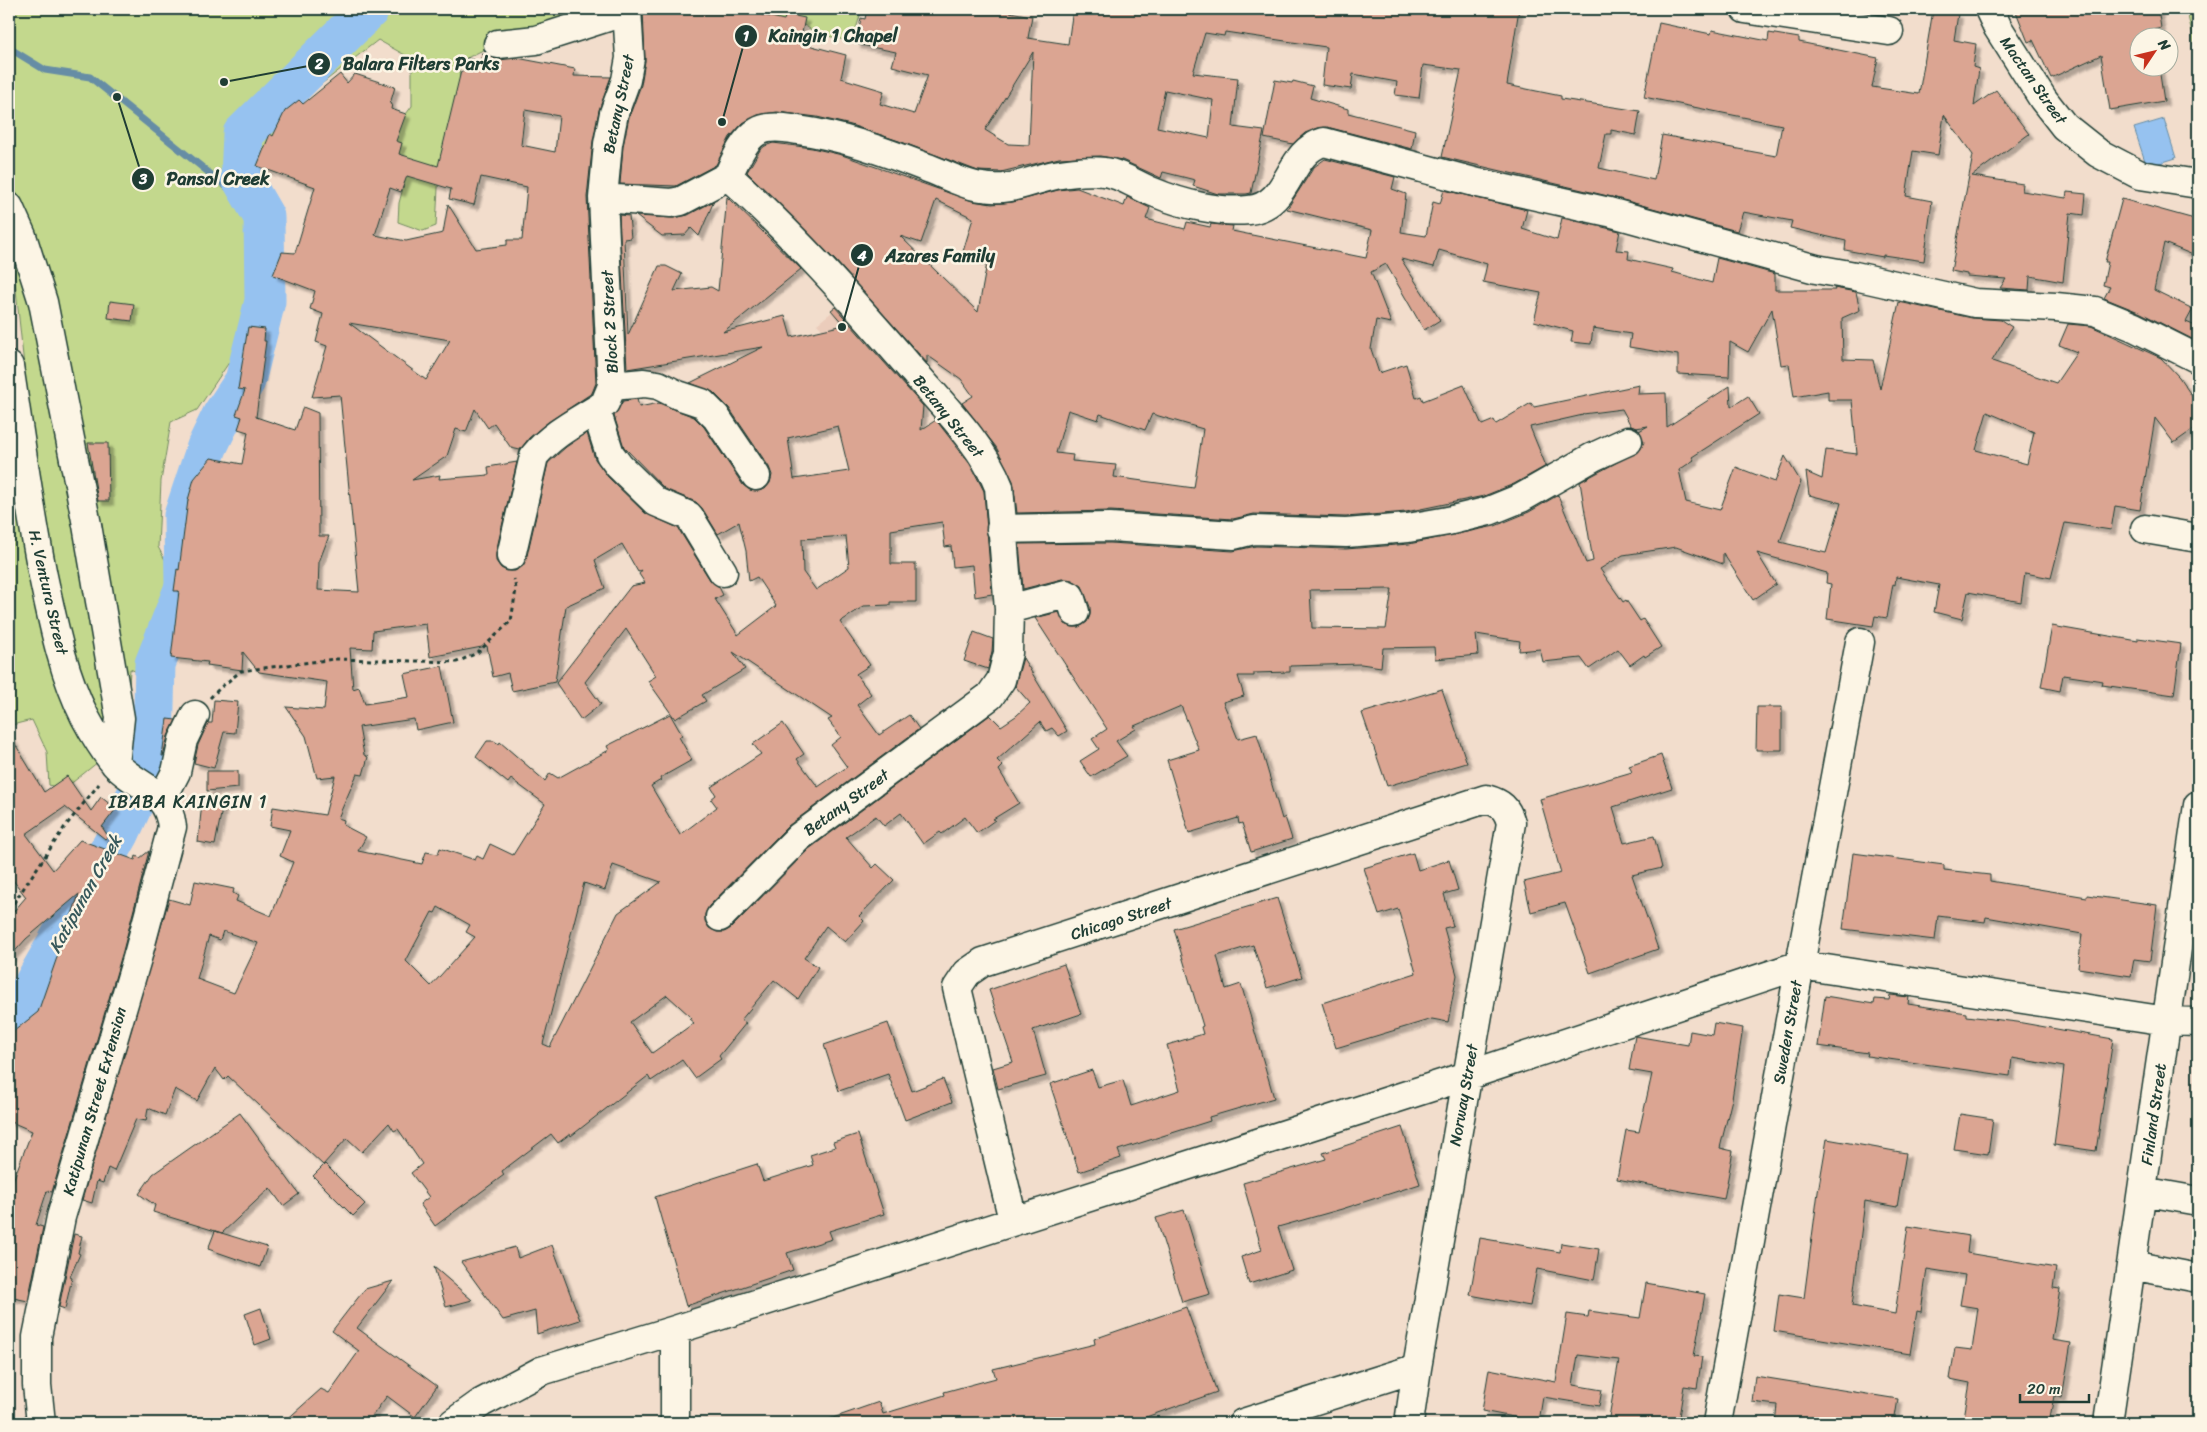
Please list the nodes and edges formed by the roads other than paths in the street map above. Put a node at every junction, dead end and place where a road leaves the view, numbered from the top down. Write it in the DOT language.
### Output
graph roads {
  1 [pos="1746,9"];
  2 [pos="1989,9"];
  3 [pos="627,10"];
  4 [pos="1889,31"];
  5 [pos="498,44"];
  6 [pos="728,176"];
  7 [pos="2198,184"];
  8 [pos="603,198"];
  9 [pos="9,208"];
  10 [pos="2198,359"];
  11 [pos="9,366"];
  12 [pos="612,386"];
  13 [pos="596,410"];
  14 [pos="1628,441"];
  15 [pos="756,476"];
  16 [pos="1001,529"];
  17 [pos="2145,529"];
  18 [pos="2198,538"];
  19 [pos="512,556"];
  20 [pos="723,572"];
  21 [pos="1008,609"];
  22 [pos="1075,612"];
  23 [pos="1860,642"];
  24 [pos="195,715"];
  25 [pos="120,769"];
  26 [pos="156,794"];
  27 [pos="2198,808"];
  28 [pos="1511,823"];
  29 [pos="720,917"];
  30 [pos="1800,965"];
  31 [pos="2167,1021"];
  32 [pos="2198,1022"];
  33 [pos="1466,1076"];
  34 [pos="2142,1191"];
  35 [pos="2198,1200"];
  36 [pos="1013,1220"];
  37 [pos="2131,1265"];
  38 [pos="2198,1278"];
  39 [pos="675,1330"];
  40 [pos="1416,1368"];
  41 [pos="41,1423"];
  42 [pos="452,1423"];
  43 [pos="675,1423"];
  44 [pos="1243,1423"];
  45 [pos="1409,1423"];
  46 [pos="1717,1423"];
  47 [pos="2108,1423"];
  1 -- 4 [label="street"];
  2 -- 7 [label="street, Mactan Street"];
  3 -- 5 [label="street"];
  3 -- 8 [label="street, Betany Street"];
  6 -- 8 [label="street"];
  6 -- 10 [label="street"];
  6 -- 16 [label="street, Betany Street"];
  8 -- 12 [label="street, Block 2 Street"];
  9 -- 25 [label="street"];
  11 -- 25 [label="street, H. Ventura Street"];
  12 -- 13 [label="street, Block 2 Street"];
  12 -- 15 [label="street"];
  13 -- 19 [label="street, Block 2 Street"];
  13 -- 20 [label="street"];
  14 -- 16 [label="street"];
  16 -- 21 [label="street, Betany Street"];
  17 -- 18 [label="street"];
  21 -- 22 [label="street"];
  21 -- 29 [label="street, Betany Street"];
  23 -- 30 [label="street, Sweden Street"];
  24 -- 26 [label="street"];
  25 -- 26 [label="street, H. Ventura Street"];
  26 -- 41 [label="street, Katipunan Street Extension"];
  27 -- 31 [label="street, Finland Street"];
  28 -- 33 [label="street, Norway Street"];
  28 -- 36 [label="street, Chicago Street"];
  30 -- 31 [label="street"];
  30 -- 33 [label="street"];
  30 -- 46 [label="street, Sweden Street"];
  31 -- 32 [label="street"];
  31 -- 34 [label="street, Finland Street"];
  33 -- 36 [label="street"];
  33 -- 40 [label="street, Norway Street"];
  34 -- 35 [label="street"];
  34 -- 37 [label="street, Finland Street"];
  36 -- 39 [label="street"];
  37 -- 38 [label="street"];
  37 -- 47 [label="street, Finland Street"];
  39 -- 42 [label="street"];
  39 -- 43 [label="street"];
  40 -- 44 [label="street"];
  40 -- 45 [label="street, Norway Street"];
}
